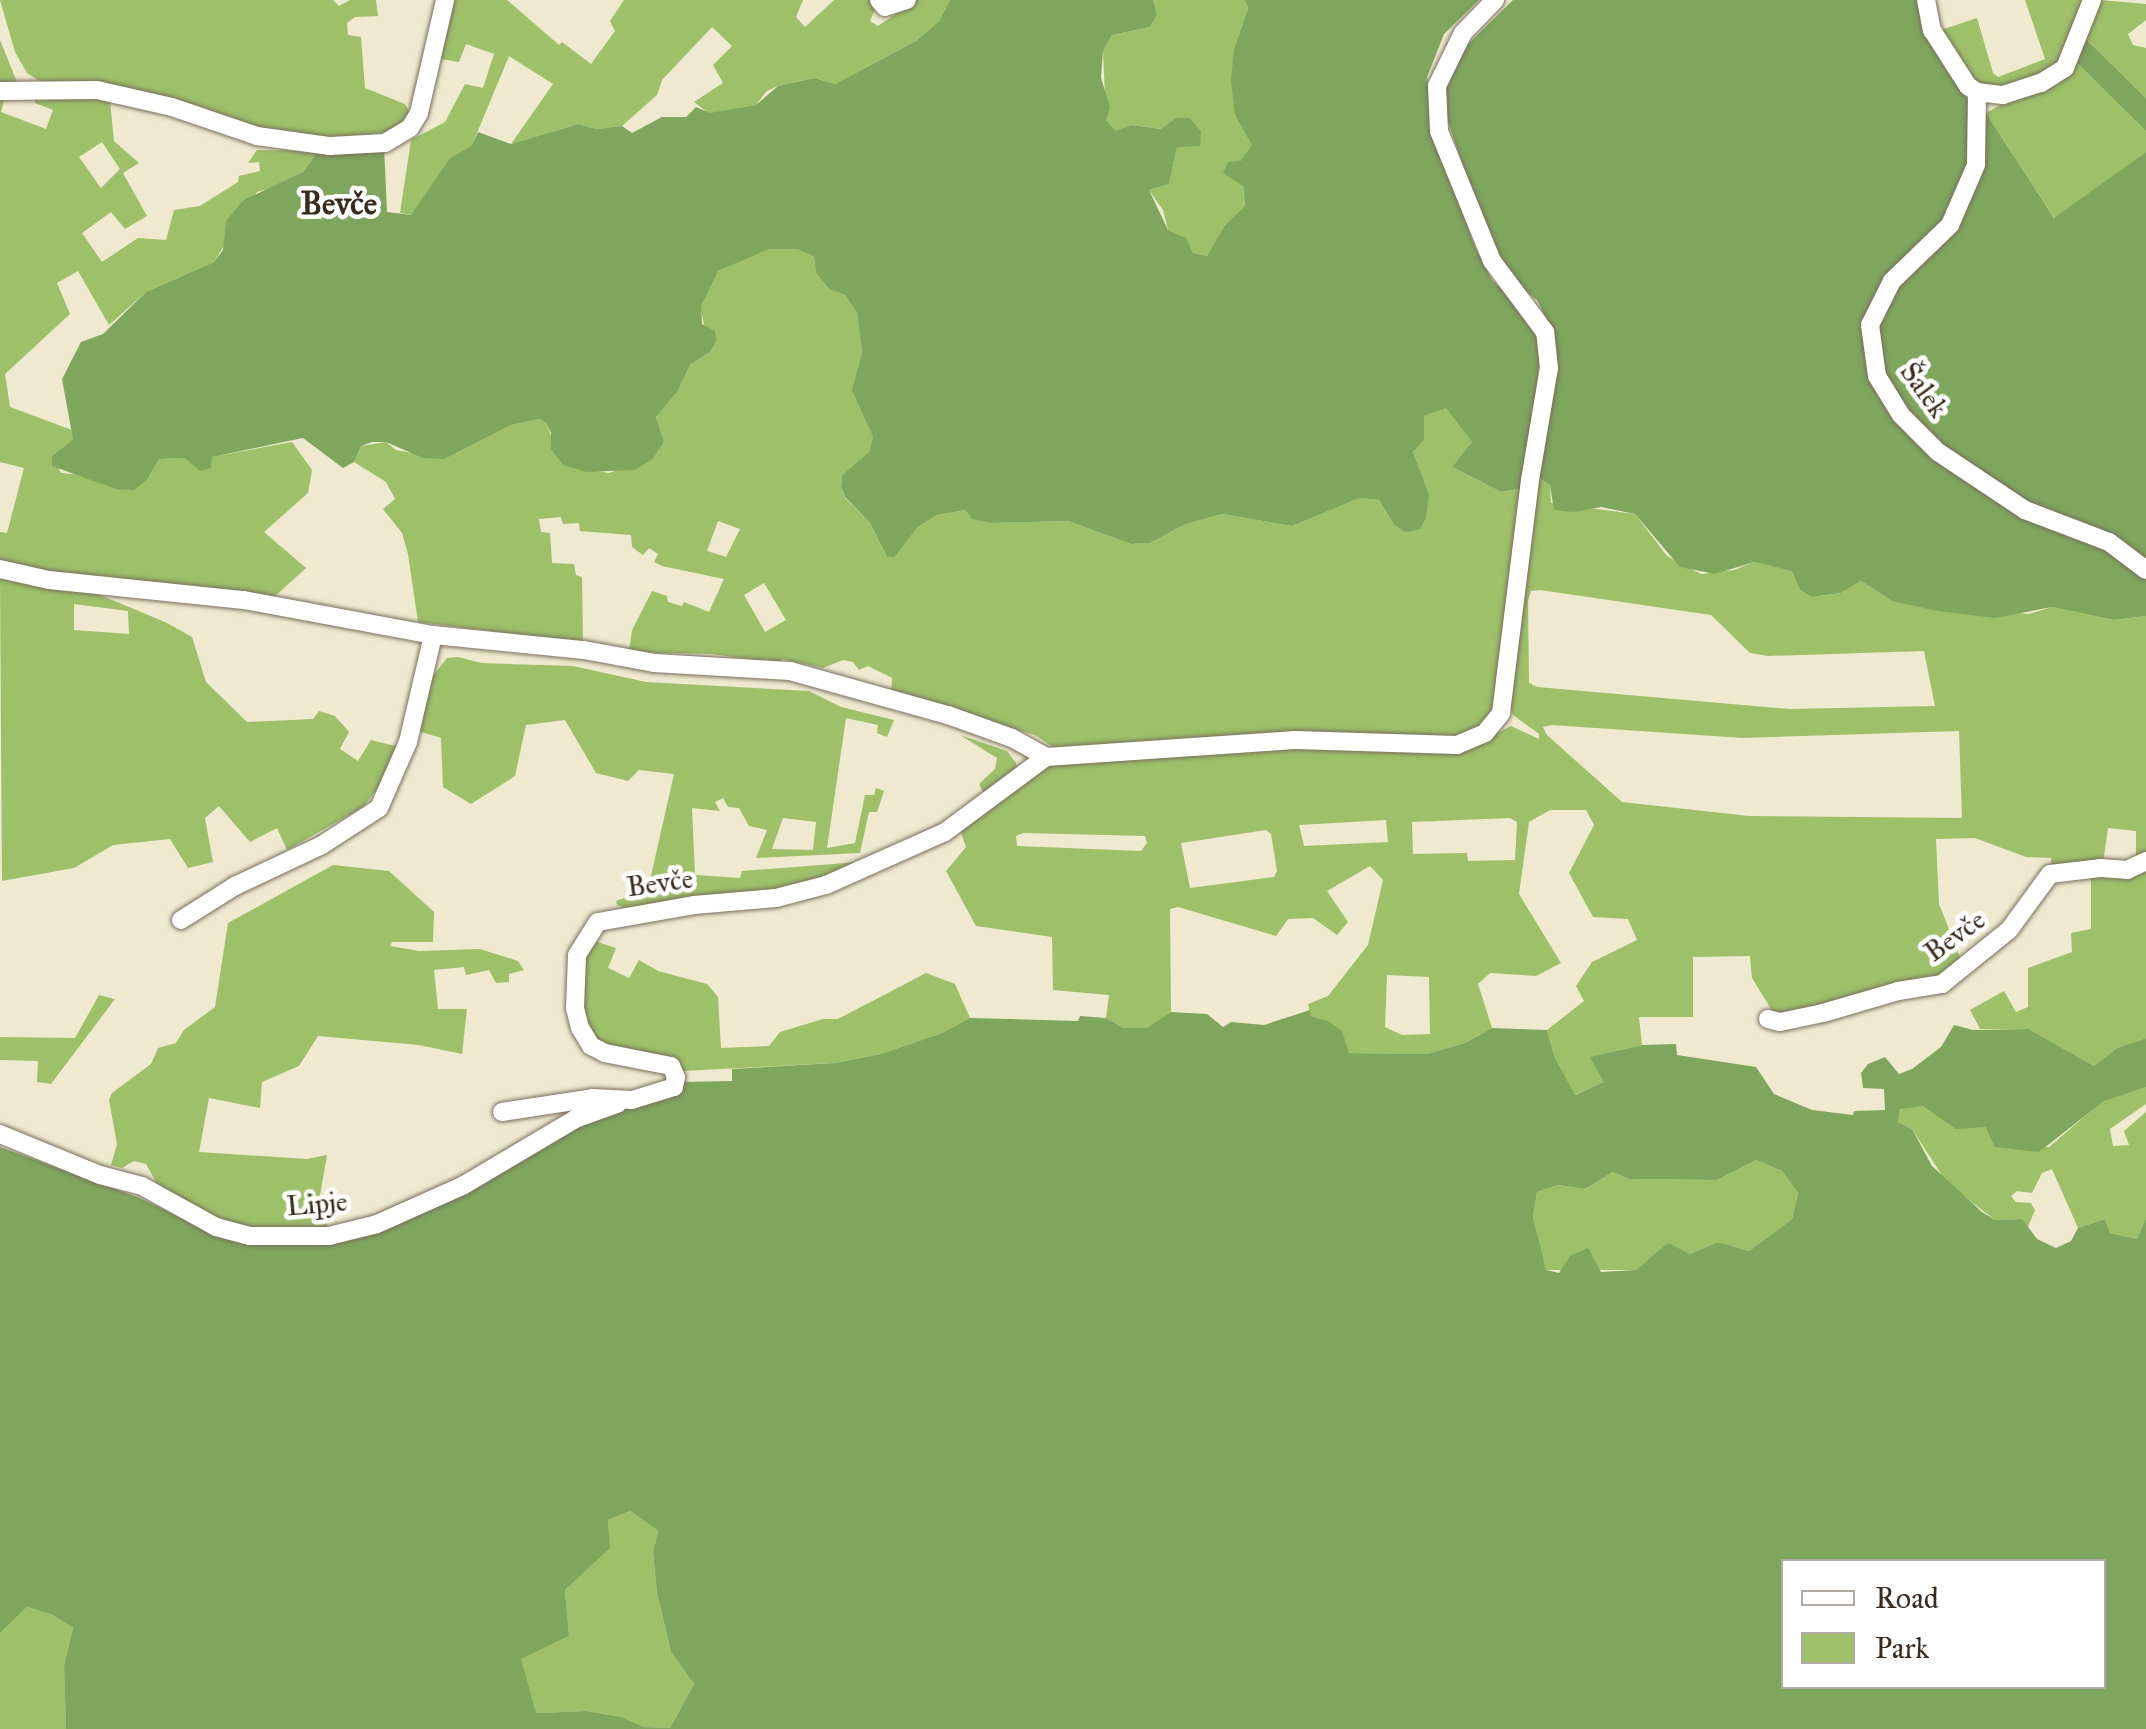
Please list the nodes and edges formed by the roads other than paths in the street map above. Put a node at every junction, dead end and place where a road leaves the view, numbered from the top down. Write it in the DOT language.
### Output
graph roads {
  1 [pos="445,0"];
  2 [pos="879,0"];
  3 [pos="908,0"];
  4 [pos="1495,0"];
  5 [pos="1926,0"];
  6 [pos="2092,0"];
  7 [pos="0,91"];
  8 [pos="1977,92"];
  9 [pos="0,569"];
  10 [pos="2146,570"];
  11 [pos="433,635"];
  12 [pos="1046,758"];
  13 [pos="2146,861"];
  14 [pos="181,920"];
  15 [pos="1768,1019"];
  16 [pos="632,1100"];
  17 [pos="502,1112"];
  18 [pos="0,1134"];
  1 -- 7 [label="street"];
  2 -- 3 [label="street"];
  4 -- 12 [label="street"];
  5 -- 8 [label="street"];
  6 -- 8 [label="street"];
  8 -- 10 [label="street, Šalek"];
  9 -- 11 [label="street"];
  11 -- 12 [label="street"];
  11 -- 14 [label="street"];
  12 -- 16 [label="street, Bevče"];
  13 -- 15 [label="street, Bevče"];
  16 -- 17 [label="street, Bevče"];
  16 -- 18 [label="street, Lipje"];
}
